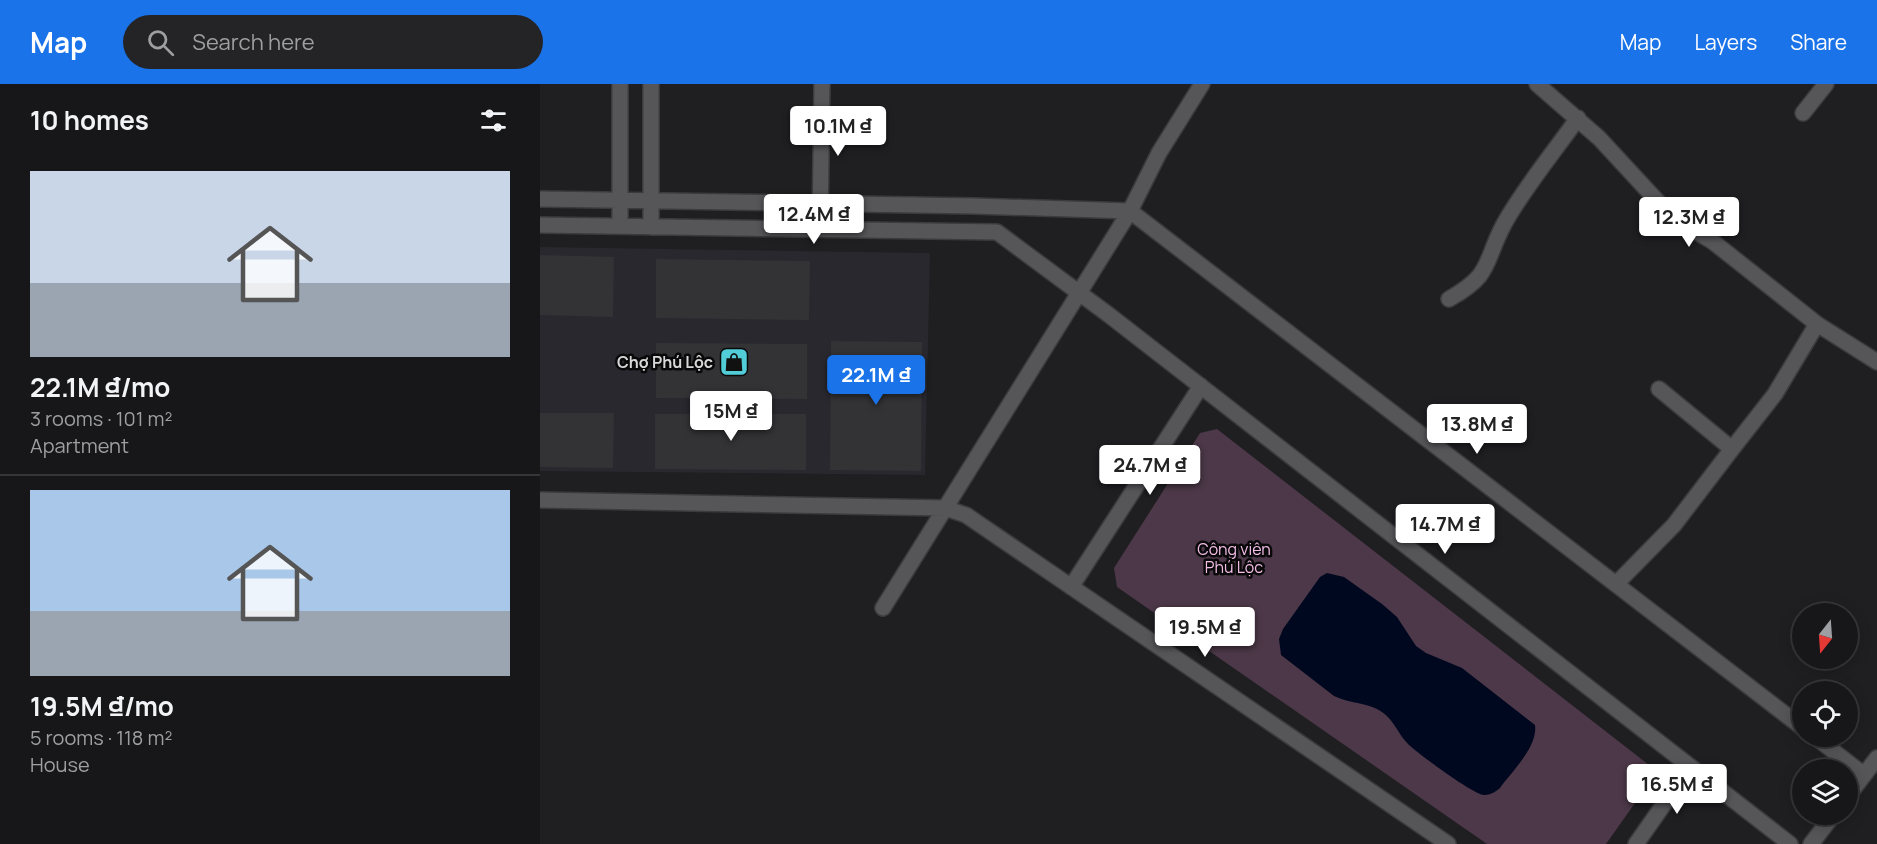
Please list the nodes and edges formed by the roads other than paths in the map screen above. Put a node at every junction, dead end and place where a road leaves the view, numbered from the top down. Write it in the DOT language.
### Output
graph roads {
  1 [pos="620,84"];
  2 [pos="651,84"];
  3 [pos="822,84"];
  4 [pos="1202,84"];
  5 [pos="1826,84"];
  6 [pos="1548,87"];
  7 [pos="1803,113"];
  8 [pos="1578,118"];
  9 [pos="540,199"];
  10 [pos="620,200"];
  11 [pos="651,200"];
  12 [pos="820,203"];
  13 [pos="999,206"];
  14 [pos="1130,211"];
  15 [pos="540,225"];
  16 [pos="620,226"];
  17 [pos="651,227"];
  18 [pos="820,229"];
  19 [pos="997,231"];
  20 [pos="1079,292"];
  21 [pos="1449,299"];
  22 [pos="1816,324"];
  23 [pos="1877,362"];
  24 [pos="1201,386"];
  25 [pos="1659,389"];
  26 [pos="1732,449"];
  27 [pos="540,500"];
  28 [pos="945,508"];
  29 [pos="1617,583"];
  30 [pos="1071,587"];
  31 [pos="883,608"];
  32 [pos="1792,719"];
  33 [pos="1828,747"];
  34 [pos="1877,758"];
  35 [pos="1690,767"];
  36 [pos="1864,775"];
  37 [pos="1858,783"];
  38 [pos="1826,825"];
  39 [pos="1448,844"];
  40 [pos="1636,844"];
  41 [pos="1790,844"];
  42 [pos="1811,844"];
  1 -- 10 [label="street"];
  2 -- 11 [label="street"];
  3 -- 12 [label="street"];
  4 -- 14 [label="street"];
  5 -- 7 [label="street"];
  6 -- 8 [label="street"];
  8 -- 21 [label="street"];
  8 -- 22 [label="street"];
  9 -- 10 [label="street"];
  10 -- 11 [label="street"];
  10 -- 16 [label="street"];
  11 -- 12 [label="street"];
  11 -- 17 [label="street"];
  12 -- 13 [label="street"];
  12 -- 18 [label="street"];
  13 -- 14 [label="street"];
  13 -- 19 [label="street"];
  14 -- 20 [label="street"];
  14 -- 29 [label="street"];
  15 -- 16 [label="street"];
  16 -- 17 [label="street"];
  17 -- 18 [label="street"];
  18 -- 19 [label="street"];
  19 -- 20 [label="street"];
  20 -- 24 [label="street"];
  20 -- 28 [label="street"];
  22 -- 23 [label="street"];
  22 -- 26 [label="street"];
  24 -- 30 [label="street"];
  24 -- 35 [label="street"];
  25 -- 26 [label="street"];
  26 -- 29 [label="street"];
  27 -- 28 [label="street"];
  28 -- 30 [label="street"];
  28 -- 31 [label="street"];
  29 -- 32 [label="street"];
  30 -- 39 [label="street"];
  33 -- 36 [label="street"];
  34 -- 36 [label="street"];
  35 -- 40 [label="street"];
  35 -- 41 [label="street"];
  36 -- 37 [label="street"];
  38 -- 42 [label="street"];
}
